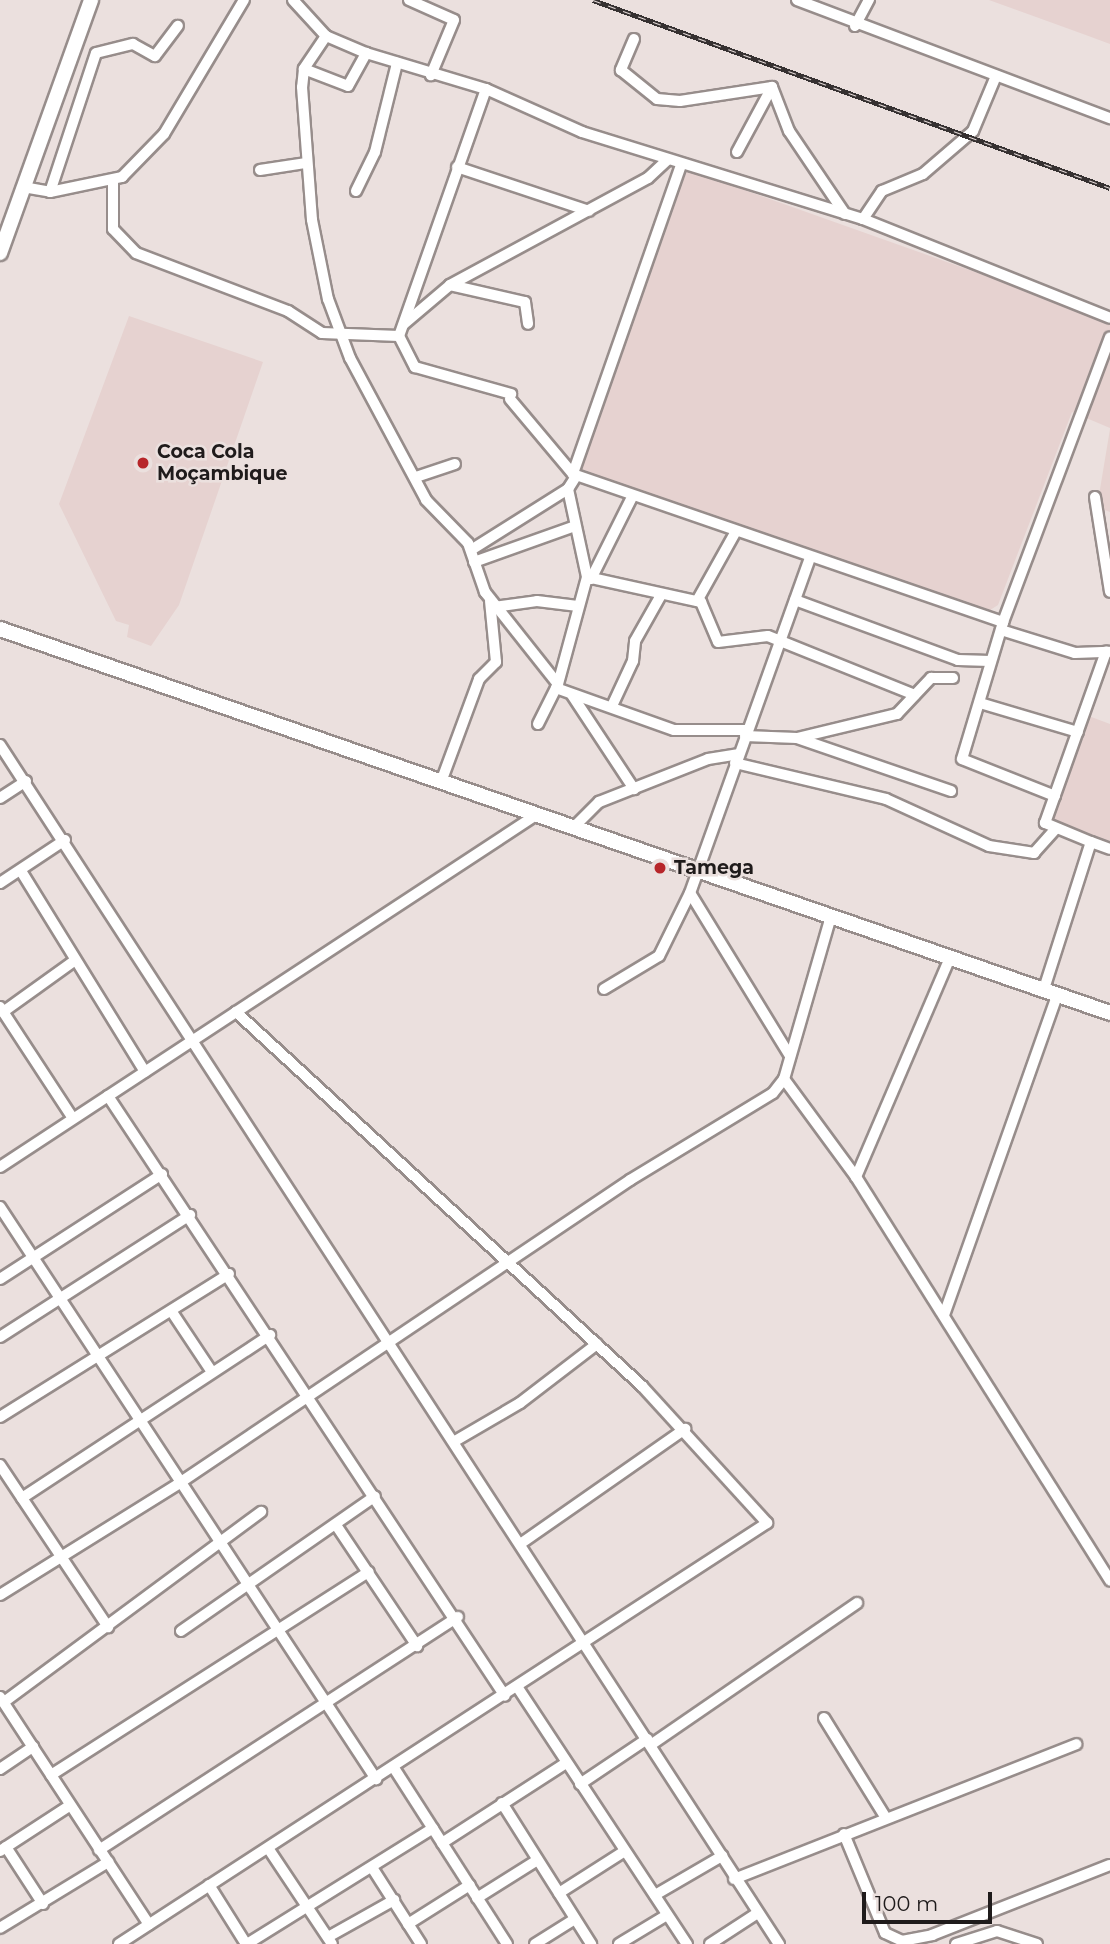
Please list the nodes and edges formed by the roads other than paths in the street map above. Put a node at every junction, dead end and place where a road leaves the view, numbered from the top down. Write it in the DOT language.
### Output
graph roads {
  1 [pos="91,0"];
  2 [pos="244,0"];
  3 [pos="293,0"];
  4 [pos="409,0"];
  5 [pos="797,0"];
  6 [pos="869,0"];
  7 [pos="178,26"];
  8 [pos="855,26"];
  9 [pos="326,36"];
  10 [pos="634,39"];
  11 [pos="366,53"];
  12 [pos="397,63"];
  13 [pos="304,69"];
  14 [pos="431,75"];
  15 [pos="996,76"];
  16 [pos="772,88"];
  17 [pos="486,89"];
  18 [pos="1110,118"];
  19 [pos="737,152"];
  20 [pos="667,160"];
  21 [pos="306,163"];
  22 [pos="681,165"];
  23 [pos="457,167"];
  24 [pos="260,170"];
  25 [pos="113,182"];
  26 [pos="23,187"];
  27 [pos="356,191"];
  28 [pos="50,192"];
  29 [pos="589,211"];
  30 [pos="845,214"];
  31 [pos="863,219"];
  32 [pos="0,253"];
  33 [pos="450,285"];
  34 [pos="1110,318"];
  35 [pos="528,324"];
  36 [pos="400,331"];
  37 [pos="340,332"];
  38 [pos="1110,337"];
  39 [pos="455,464"];
  40 [pos="575,475"];
  41 [pos="416,477"];
  42 [pos="568,489"];
  43 [pos="632,497"];
  44 [pos="1095,497"];
  45 [pos="575,526"];
  46 [pos="735,533"];
  47 [pos="471,550"];
  48 [pos="810,560"];
  49 [pos="474,562"];
  50 [pos="589,578"];
  51 [pos="1110,592"];
  52 [pos="661,595"];
  53 [pos="795,600"];
  54 [pos="697,601"];
  55 [pos="492,604"];
  56 [pos="578,606"];
  57 [pos="1002,626"];
  58 [pos="0,629"];
  59 [pos="779,640"];
  60 [pos="1108,652"];
  61 [pos="990,661"];
  62 [pos="953,678"];
  63 [pos="557,686"];
  64 [pos="572,695"];
  65 [pos="915,695"];
  66 [pos="979,703"];
  67 [pos="612,706"];
  68 [pos="538,724"];
  69 [pos="1078,732"];
  70 [pos="746,733"];
  71 [pos="797,738"];
  72 [pos="0,745"];
  73 [pos="737,759"];
  74 [pos="26,781"];
  75 [pos="441,782"];
  76 [pos="634,789"];
  77 [pos="951,792"];
  78 [pos="1055,796"];
  79 [pos="0,798"];
  80 [pos="536,815"];
  81 [pos="573,828"];
  82 [pos="1055,830"];
  83 [pos="65,840"];
  84 [pos="1091,842"];
  85 [pos="1110,849"];
  86 [pos="21,871"];
  87 [pos="696,871"];
  88 [pos="1,882"];
  89 [pos="690,893"];
  90 [pos="831,916"];
  91 [pos="950,958"];
  92 [pos="74,961"];
  93 [pos="604,989"];
  94 [pos="1050,994"];
  95 [pos="2,1009"];
  96 [pos="236,1012"];
  97 [pos="1110,1013"];
  98 [pos="194,1040"];
  99 [pos="790,1056"];
  100 [pos="145,1072"];
  101 [pos="784,1079"];
  102 [pos="108,1096"];
  103 [pos="72,1117"];
  104 [pos="0,1167"];
  105 [pos="162,1174"];
  106 [pos="856,1177"];
  107 [pos="0,1207"];
  108 [pos="190,1215"];
  109 [pos="32,1259"];
  110 [pos="507,1264"];
  111 [pos="229,1274"];
  112 [pos="0,1279"];
  113 [pos="59,1301"];
  114 [pos="172,1312"];
  115 [pos="944,1315"];
  116 [pos="270,1335"];
  117 [pos="0,1337"];
  118 [pos="393,1342"];
  119 [pos="597,1344"];
  120 [pos="97,1361"];
  121 [pos="212,1372"];
  122 [pos="309,1395"];
  123 [pos="0,1418"];
  124 [pos="135,1419"];
  125 [pos="685,1429"];
  126 [pos="455,1441"];
  127 [pos="0,1465"];
  128 [pos="11,1481"];
  129 [pos="178,1484"];
  130 [pos="0,1488"];
  131 [pos="375,1496"];
  132 [pos="22,1498"];
  133 [pos="261,1512"];
  134 [pos="337,1525"];
  135 [pos="523,1542"];
  136 [pos="218,1544"];
  137 [pos="60,1557"];
  138 [pos="369,1572"];
  139 [pos="1110,1581"];
  140 [pos="248,1588"];
  141 [pos="0,1595"];
  142 [pos="857,1603"];
  143 [pos="458,1617"];
  144 [pos="108,1627"];
  145 [pos="181,1631"];
  146 [pos="276,1631"];
  147 [pos="586,1640"];
  148 [pos="417,1646"];
  149 [pos="518,1688"];
  150 [pos="505,1696"];
  151 [pos="2,1700"];
  152 [pos="328,1706"];
  153 [pos="824,1718"];
  154 [pos="649,1742"];
  155 [pos="1076,1744"];
  156 [pos="33,1748"];
  157 [pos="565,1763"];
  158 [pos="394,1768"];
  159 [pos="0,1769"];
  160 [pos="51,1775"];
  161 [pos="376,1779"];
  162 [pos="580,1784"];
  163 [pos="502,1803"];
  164 [pos="69,1805"];
  165 [pos="886,1818"];
  166 [pos="433,1828"];
  167 [pos="844,1834"];
  168 [pos="442,1843"];
  169 [pos="268,1848"];
  170 [pos="3,1849"];
  171 [pos="99,1850"];
  172 [pos="625,1851"];
  173 [pos="722,1856"];
  174 [pos="536,1861"];
  175 [pos="108,1862"];
  176 [pos="1110,1865"];
  177 [pos="373,1870"];
  178 [pos="734,1879"];
  179 [pos="209,1885"];
  180 [pos="470,1885"];
  181 [pos="559,1893"];
  182 [pos="654,1895"];
  183 [pos="477,1898"];
  184 [pos="394,1900"];
  185 [pos="43,1904"];
  186 [pos="309,1911"];
  187 [pos="756,1914"];
  188 [pos="667,1915"];
  189 [pos="575,1919"];
  190 [pos="408,1924"];
  191 [pos="149,1925"];
  192 [pos="0,1928"];
  193 [pos="932,1935"];
  194 [pos="330,1941"];
  195 [pos="119,1944"];
  196 [pos="247,1944"];
  197 [pos="421,1944"];
  198 [pos="507,1944"];
  199 [pos="535,1944"];
  200 [pos="591,1944"];
  201 [pos="619,1944"];
  202 [pos="687,1944"];
  203 [pos="710,1944"];
  204 [pos="779,1944"];
  205 [pos="940,1944"];
  206 [pos="956,1944"];
  207 [pos="1037,1944"];
  1 -- 26 [label="main road"];
  2 -- 25 [label="street"];
  3 -- 9 [label="street"];
  4 -- 14 [label="street"];
  5 -- 8 [label="street"];
  6 -- 8 [label="street"];
  7 -- 28 [label="street"];
  8 -- 15 [label="street"];
  9 -- 11 [label="street"];
  9 -- 13 [label="street"];
  10 -- 16 [label="street"];
  11 -- 12 [label="street"];
  11 -- 13 [label="street"];
  12 -- 14 [label="street"];
  12 -- 27 [label="street"];
  13 -- 21 [label="street"];
  14 -- 17 [label="street"];
  15 -- 18 [label="street"];
  15 -- 31 [label="street"];
  16 -- 19 [label="street"];
  16 -- 30 [label="street"];
  17 -- 20 [label="street"];
  17 -- 23 [label="street"];
  20 -- 22 [label="street"];
  20 -- 29 [label="street"];
  21 -- 24 [label="street"];
  21 -- 37 [label="street"];
  22 -- 30 [label="street"];
  22 -- 40 [label="street"];
  23 -- 29 [label="street"];
  23 -- 36 [label="street"];
  25 -- 28 [label="street"];
  25 -- 37 [label="street"];
  26 -- 28 [label="street"];
  26 -- 32 [label="main road"];
  29 -- 33 [label="street"];
  30 -- 31 [label="street"];
  31 -- 34 [label="street"];
  33 -- 35 [label="street"];
  33 -- 36 [label="street"];
  36 -- 37 [label="street"];
  36 -- 40 [label="street"];
  37 -- 41 [label="street"];
  38 -- 57 [label="street"];
  39 -- 41 [label="street"];
  40 -- 42 [label="street"];
  40 -- 43 [label="street"];
  41 -- 47 [label="street"];
  42 -- 45 [label="street"];
  42 -- 47 [label="street"];
  43 -- 46 [label="street"];
  43 -- 50 [label="street"];
  44 -- 51 [label="street"];
  45 -- 49 [label="street"];
  45 -- 50 [label="street"];
  46 -- 48 [label="street"];
  46 -- 54 [label="street"];
  47 -- 49 [label="street"];
  48 -- 53 [label="street"];
  48 -- 57 [label="street"];
  49 -- 55 [label="street"];
  50 -- 52 [label="street"];
  50 -- 56 [label="street"];
  52 -- 54 [label="street"];
  52 -- 67 [label="street"];
  53 -- 59 [label="street"];
  53 -- 61 [label="street"];
  54 -- 59 [label="street"];
  55 -- 56 [label="street"];
  55 -- 63 [label="street"];
  55 -- 75 [label="street"];
  56 -- 63 [label="street"];
  57 -- 60 [label="street"];
  57 -- 61 [label="street"];
  58 -- 75 [label="main road"];
  59 -- 65 [label="street"];
  59 -- 70 [label="street"];
  60 -- 69 [label="street"];
  61 -- 66 [label="street"];
  62 -- 65 [label="street"];
  63 -- 64 [label="street"];
  63 -- 68 [label="street"];
  64 -- 67 [label="street"];
  64 -- 76 [label="street"];
  65 -- 71 [label="street"];
  66 -- 69 [label="street"];
  66 -- 78 [label="street"];
  67 -- 70 [label="street"];
  69 -- 78 [label="street"];
  70 -- 71 [label="street"];
  70 -- 73 [label="street"];
  71 -- 77 [label="street"];
  72 -- 74 [label="street"];
  73 -- 76 [label="street"];
  73 -- 82 [label="street"];
  73 -- 87 [label="street"];
  74 -- 79 [label="street"];
  74 -- 83 [label="street"];
  75 -- 80 [label="main road"];
  76 -- 81 [label="street"];
  78 -- 82 [label="street"];
  80 -- 81 [label="main road"];
  80 -- 96 [label="street"];
  81 -- 87 [label="main road"];
  82 -- 84 [label="street"];
  83 -- 86 [label="street"];
  83 -- 98 [label="street"];
  84 -- 85 [label="street"];
  84 -- 94 [label="street"];
  86 -- 88 [label="street"];
  86 -- 92 [label="street"];
  87 -- 89 [label="street"];
  87 -- 90 [label="main road"];
  89 -- 93 [label="street"];
  89 -- 99 [label="street"];
  90 -- 91 [label="main road"];
  90 -- 99 [label="street"];
  91 -- 94 [label="main road"];
  91 -- 106 [label="street"];
  92 -- 95 [label="street"];
  92 -- 100 [label="street"];
  94 -- 97 [label="main road"];
  94 -- 115 [label="street"];
  95 -- 103 [label="street"];
  96 -- 98 [label="street"];
  96 -- 110 [label="street"];
  98 -- 100 [label="street"];
  98 -- 118 [label="street"];
  99 -- 101 [label="street"];
  100 -- 102 [label="street"];
  101 -- 106 [label="street"];
  101 -- 110 [label="street"];
  102 -- 103 [label="street"];
  102 -- 105 [label="street"];
  103 -- 104 [label="street"];
  105 -- 108 [label="street"];
  105 -- 109 [label="street"];
  106 -- 115 [label="street"];
  107 -- 109 [label="street"];
  108 -- 111 [label="street"];
  108 -- 113 [label="street"];
  109 -- 112 [label="street"];
  109 -- 113 [label="street"];
  110 -- 118 [label="street"];
  110 -- 119 [label="street"];
  111 -- 114 [label="street"];
  111 -- 116 [label="street"];
  113 -- 117 [label="street"];
  113 -- 120 [label="street"];
  114 -- 120 [label="street"];
  114 -- 121 [label="street"];
  115 -- 139 [label="street"];
  116 -- 121 [label="street"];
  116 -- 122 [label="street"];
  118 -- 122 [label="street"];
  118 -- 126 [label="street"];
  119 -- 125 [label="street"];
  119 -- 126 [label="street"];
  120 -- 123 [label="street"];
  120 -- 124 [label="street"];
  121 -- 124 [label="street"];
  122 -- 129 [label="street"];
  122 -- 131 [label="street"];
  124 -- 129 [label="street"];
  124 -- 132 [label="street"];
  125 -- 135 [label="street"];
  125 -- 147 [label="street"];
  126 -- 135 [label="street"];
  127 -- 128 [label="street"];
  128 -- 130 [label="street"];
  128 -- 132 [label="street"];
  129 -- 136 [label="street"];
  129 -- 137 [label="street"];
  131 -- 134 [label="street"];
  131 -- 143 [label="street"];
  132 -- 137 [label="street"];
  133 -- 136 [label="street"];
  134 -- 138 [label="street"];
  134 -- 140 [label="street"];
  135 -- 147 [label="street"];
  136 -- 140 [label="street"];
  136 -- 144 [label="street"];
  137 -- 141 [label="street"];
  137 -- 144 [label="street"];
  138 -- 146 [label="street"];
  138 -- 148 [label="street"];
  140 -- 145 [label="street"];
  140 -- 146 [label="street"];
  142 -- 154 [label="street"];
  143 -- 148 [label="street"];
  143 -- 150 [label="street"];
  144 -- 151 [label="street"];
  146 -- 152 [label="street"];
  146 -- 160 [label="street"];
  147 -- 149 [label="street"];
  147 -- 154 [label="street"];
  148 -- 152 [label="street"];
  149 -- 150 [label="street"];
  149 -- 157 [label="street"];
  150 -- 158 [label="street"];
  151 -- 156 [label="street"];
  152 -- 161 [label="street"];
  152 -- 171 [label="street"];
  153 -- 165 [label="street"];
  154 -- 162 [label="street"];
  154 -- 173 [label="street"];
  155 -- 165 [label="street"];
  156 -- 159 [label="street"];
  156 -- 160 [label="street"];
  157 -- 162 [label="street"];
  157 -- 163 [label="street"];
  158 -- 161 [label="street"];
  158 -- 166 [label="street"];
  160 -- 164 [label="street"];
  161 -- 169 [label="street"];
  162 -- 172 [label="street"];
  163 -- 168 [label="street"];
  163 -- 174 [label="street"];
  164 -- 170 [label="street"];
  164 -- 171 [label="street"];
  165 -- 167 [label="street"];
  166 -- 168 [label="street"];
  166 -- 177 [label="street"];
  167 -- 178 [label="street"];
  167 -- 193 [label="street"];
  168 -- 180 [label="street"];
  169 -- 179 [label="street"];
  169 -- 186 [label="street"];
  170 -- 185 [label="street"];
  171 -- 175 [label="street"];
  172 -- 181 [label="street"];
  172 -- 182 [label="street"];
  173 -- 178 [label="street"];
  173 -- 182 [label="street"];
  174 -- 181 [label="street"];
  174 -- 183 [label="street"];
  175 -- 185 [label="street"];
  175 -- 191 [label="street"];
  176 -- 193 [label="street"];
  177 -- 184 [label="street"];
  177 -- 186 [label="street"];
  178 -- 187 [label="street"];
  179 -- 191 [label="street"];
  179 -- 196 [label="street"];
  180 -- 183 [label="street"];
  180 -- 190 [label="street"];
  181 -- 189 [label="street"];
  182 -- 188 [label="street"];
  183 -- 198 [label="street"];
  184 -- 190 [label="street"];
  184 -- 194 [label="street"];
  185 -- 192 [label="street"];
  186 -- 194 [label="street"];
  186 -- 196 [label="street"];
  187 -- 203 [label="street"];
  187 -- 204 [label="street"];
  188 -- 201 [label="street"];
  188 -- 202 [label="street"];
  189 -- 199 [label="street"];
  189 -- 200 [label="street"];
  190 -- 197 [label="street"];
  191 -- 195 [label="street"];
  193 -- 205 [label="street"];
  206 -- 207 [label="street"];
}
